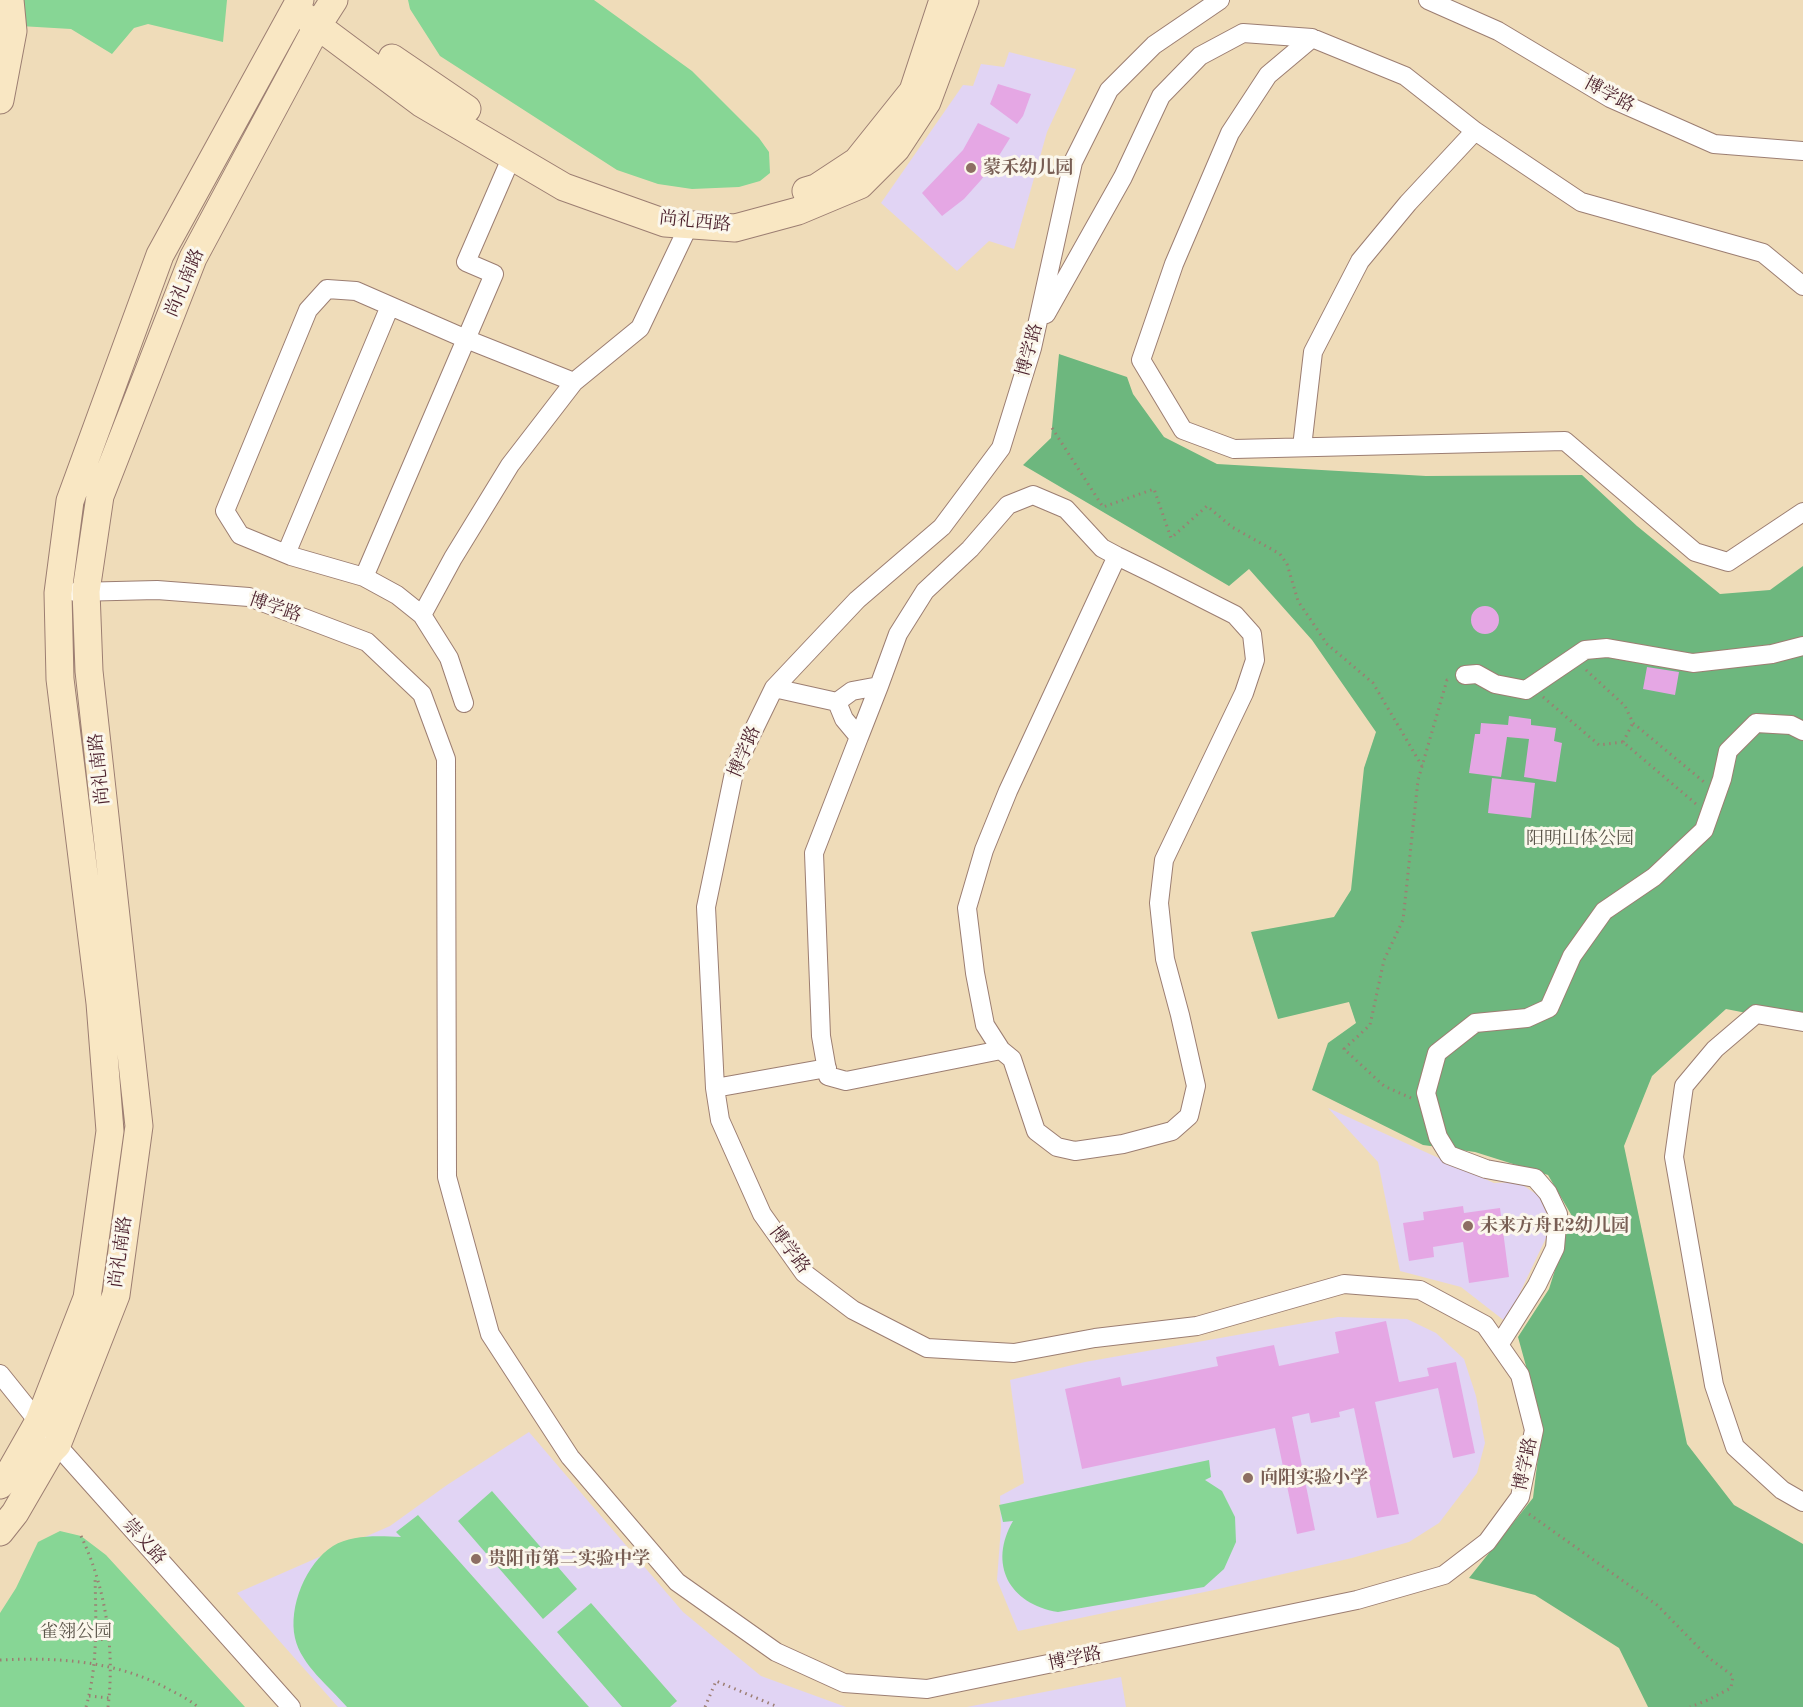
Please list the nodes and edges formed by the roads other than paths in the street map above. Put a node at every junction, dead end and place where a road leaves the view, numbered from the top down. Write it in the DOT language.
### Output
graph roads {
  1 [pos="10,0"];
  2 [pos="943,0"];
  3 [pos="965,0"];
  4 [pos="1220,0"];
  5 [pos="1428,0"];
  6 [pos="293,3"];
  7 [pos="326,12"];
  8 [pos="1312,38"];
  9 [pos="0,99"];
  10 [pos="1475,132"];
  11 [pos="1803,151"];
  12 [pos="512,156"];
  13 [pos="689,225"];
  14 [pos="1803,286"];
  15 [pos="390,306"];
  16 [pos="1036,331"];
  17 [pos="466,339"];
  18 [pos="574,382"];
  19 [pos="1302,447"];
  20 [pos="1803,512"];
  21 [pos="286,554"];
  22 [pos="1117,556"];
  23 [pos="364,577"];
  24 [pos="86,591"];
  25 [pos="58,593"];
  26 [pos="422,615"];
  27 [pos="1803,646"];
  28 [pos="1465,675"];
  29 [pos="879,686"];
  30 [pos="774,688"];
  31 [pos="837,702"];
  32 [pos="464,703"];
  33 [pos="1803,731"];
  34 [pos="859,737"];
  35 [pos="1803,1022"];
  36 [pos="1001,1050"];
  37 [pos="827,1068"];
  38 [pos="715,1088"];
  39 [pos="1499,1345"];
  40 [pos="0,1374"];
  41 [pos="39,1421"];
  42 [pos="57,1445"];
  43 [pos="0,1485"];
  44 [pos="1803,1502"];
  45 [pos="0,1532"];
  46 [pos="291,1707"];
  1 -- 9 [label="main road"];
  2 -- 7 [label="main road, 尚礼西路"];
  3 -- 13 [label="main road, 尚礼西路"];
  4 -- 16 [label="street, 博学路"];
  5 -- 11 [label="street, 博学路"];
  6 -- 7 [label="main road"];
  6 -- 25 [label="main road, 尚礼南路"];
  7 -- 12 [label="main road, 尚礼西路"];
  7 -- 24 [label="main road, 尚礼南路"];
  8 -- 10 [label="street"];
  8 -- 16 [label="street"];
  8 -- 19 [label="street"];
  10 -- 14 [label="street"];
  10 -- 19 [label="street"];
  12 -- 13 [label="main road, 尚礼西路"];
  12 -- 17 [label="street"];
  13 -- 18 [label="street"];
  15 -- 17 [label="street"];
  15 -- 21 [label="street"];
  15 -- 21 [label="street"];
  16 -- 30 [label="street, 博学路"];
  17 -- 18 [label="street"];
  17 -- 23 [label="street"];
  18 -- 26 [label="street"];
  19 -- 20 [label="street"];
  21 -- 23 [label="street"];
  22 -- 29 [label="street"];
  22 -- 36 [label="street"];
  22 -- 36 [label="street"];
  23 -- 26 [label="street"];
  24 -- 25 [label="street, 博学路"];
  24 -- 39 [label="street, 博学路"];
  24 -- 42 [label="main road, 尚礼南路"];
  25 -- 41 [label="main road, 尚礼南路"];
  26 -- 32 [label="street"];
  27 -- 28 [label="street"];
  29 -- 31 [label="street"];
  29 -- 34 [label="street"];
  30 -- 31 [label="street"];
  30 -- 38 [label="street, 博学路"];
  31 -- 34 [label="street"];
  33 -- 39 [label="street"];
  34 -- 37 [label="street"];
  35 -- 44 [label="street"];
  36 -- 37 [label="street"];
  37 -- 38 [label="street"];
  38 -- 39 [label="street, 博学路"];
  40 -- 41 [label="street, 崇义路"];
  41 -- 42 [label="street, 崇义路"];
  41 -- 43 [label="main road, 尚礼南路"];
  42 -- 45 [label="main road, 尚礼南路"];
  42 -- 46 [label="street, 崇义路"];
}
